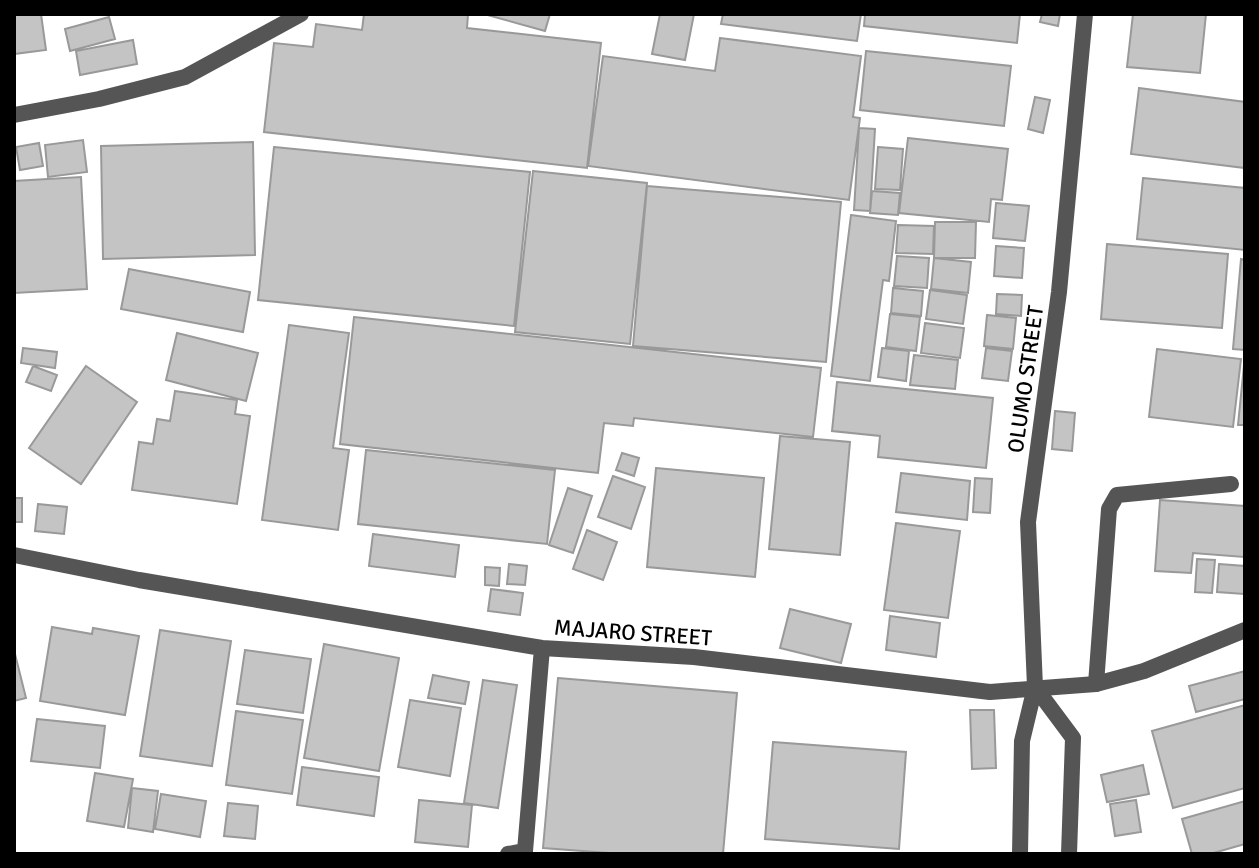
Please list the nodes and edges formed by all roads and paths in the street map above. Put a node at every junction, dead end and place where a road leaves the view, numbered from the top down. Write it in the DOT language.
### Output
graph roads {
  1 [pos="301,14"];
  2 [pos="1085,14"];
  3 [pos="14,115"];
  4 [pos="1231,484"];
  5 [pos="14,555"];
  6 [pos="1245,630"];
  7 [pos="542,648"];
  8 [pos="1096,684"];
  9 [pos="1035,687"];
  10 [pos="508,854"];
  11 [pos="1020,854"];
  12 [pos="1069,854"];
  1 -- 3 [label="street"];
  2 -- 9 [label="street, OLUMO STREET"];
  4 -- 8 [label="street"];
  5 -- 7 [label="street, MAJARO STREET"];
  6 -- 8 [label="street, MAJARO STREET"];
  7 -- 9 [label="street, MAJARO STREET"];
  7 -- 10 [label="street"];
  8 -- 9 [label="street, MAJARO STREET"];
  9 -- 11 [label="street, OLUMO STREET"];
  9 -- 12 [label="street"];
}
